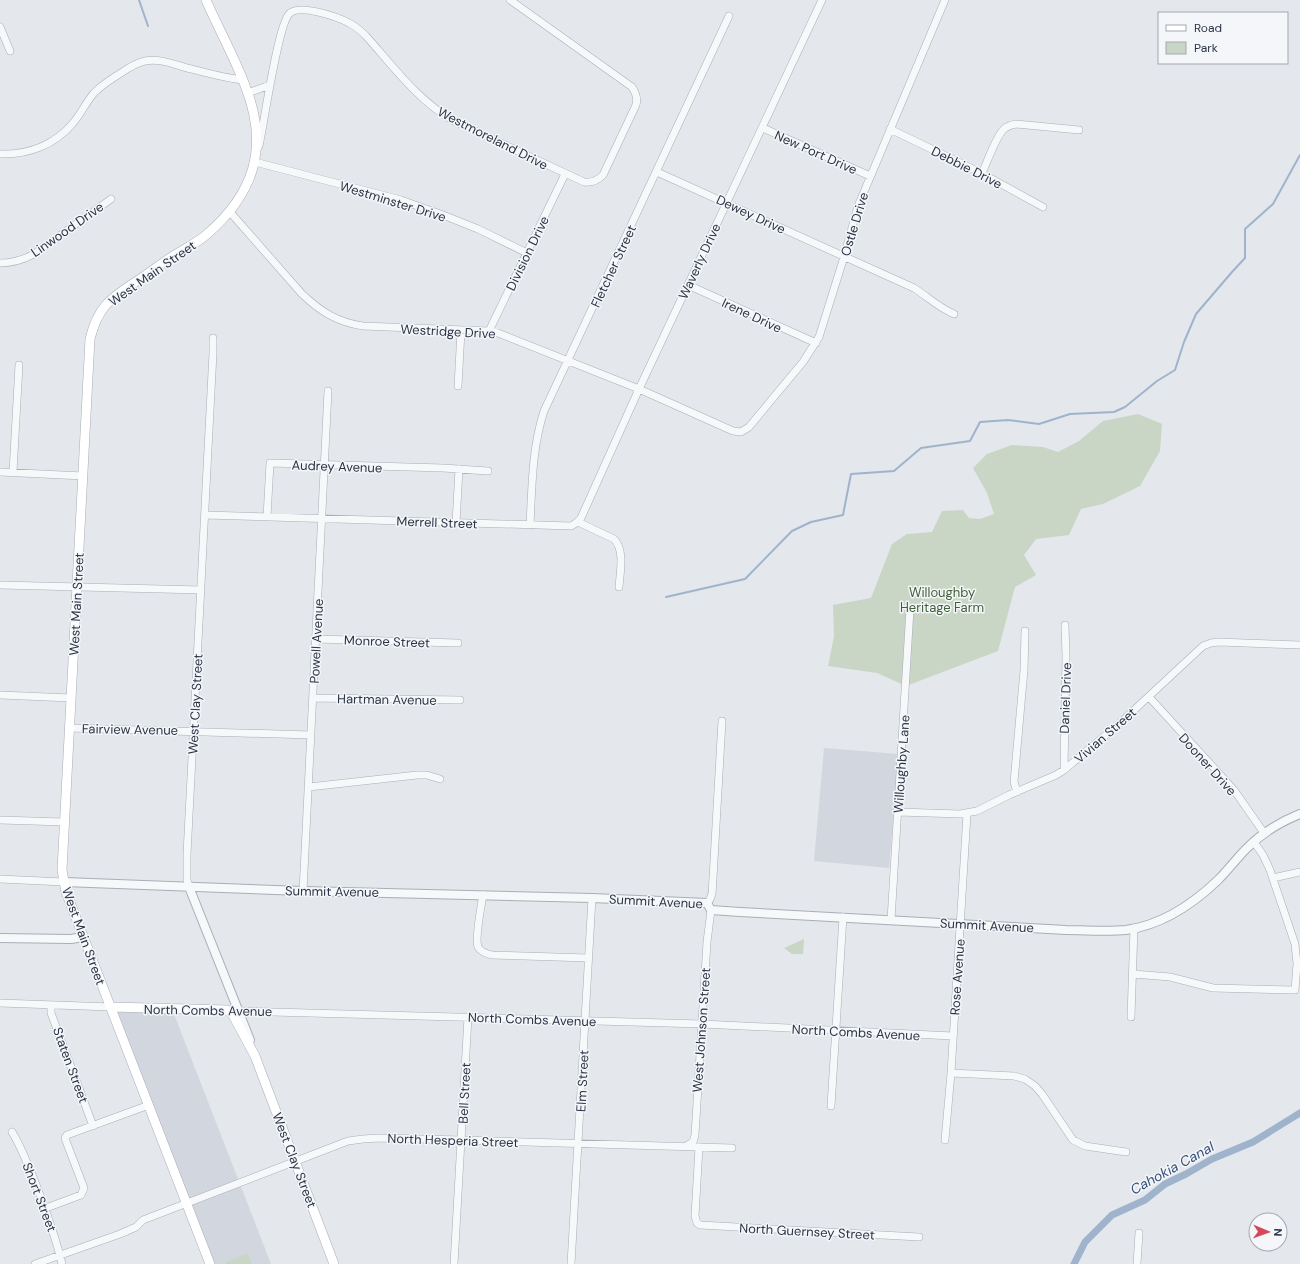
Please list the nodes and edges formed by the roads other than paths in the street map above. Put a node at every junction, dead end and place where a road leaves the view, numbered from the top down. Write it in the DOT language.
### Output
graph roads {
  1 [pos="206,0"];
  2 [pos="510,0"];
  3 [pos="822,0"];
  4 [pos="945,0"];
  5 [pos="730,16"];
  6 [pos="0,27"];
  7 [pos="10,51"];
  8 [pos="243,80"];
  9 [pos="270,85"];
  10 [pos="248,93"];
  11 [pos="762,128"];
  12 [pos="890,129"];
  13 [pos="1079,130"];
  14 [pos="0,154"];
  15 [pos="256,157"];
  16 [pos="657,172"];
  17 [pos="982,173"];
  18 [pos="565,174"];
  19 [pos="870,176"];
  20 [pos="111,199"];
  21 [pos="726,204"];
  22 [pos="1043,207"];
  23 [pos="230,212"];
  24 [pos="527,253"];
  25 [pos="844,257"];
  26 [pos="0,263"];
  27 [pos="688,285"];
  28 [pos="954,314"];
  29 [pos="461,331"];
  30 [pos="489,332"];
  31 [pos="213,338"];
  32 [pos="816,343"];
  33 [pos="568,361"];
  34 [pos="19,364"];
  35 [pos="458,386"];
  36 [pos="639,389"];
  37 [pos="328,391"];
  38 [pos="741,432"];
  39 [pos="324,466"];
  40 [pos="459,469"];
  41 [pos="488,470"];
  42 [pos="0,472"];
  43 [pos="13,472"];
  44 [pos="82,476"];
  45 [pos="205,515"];
  46 [pos="267,517"];
  47 [pos="322,519"];
  48 [pos="578,522"];
  49 [pos="456,523"];
  50 [pos="530,525"];
  51 [pos="0,585"];
  52 [pos="77,586"];
  53 [pos="619,586"];
  54 [pos="201,590"];
  55 [pos="910,609"];
  56 [pos="1065,625"];
  57 [pos="1025,631"];
  58 [pos="316,639"];
  59 [pos="458,643"];
  60 [pos="1300,645"];
  61 [pos="0,695"];
  62 [pos="1149,697"];
  63 [pos="71,698"];
  64 [pos="313,698"];
  65 [pos="460,700"];
  66 [pos="722,721"];
  67 [pos="69,728"];
  68 [pos="193,731"];
  69 [pos="311,735"];
  70 [pos="1064,770"];
  71 [pos="440,779"];
  72 [pos="309,787"];
  73 [pos="1017,792"];
  74 [pos="898,812"];
  75 [pos="967,814"];
  76 [pos="1300,814"];
  77 [pos="0,820"];
  78 [pos="64,822"];
  79 [pos="1264,833"];
  80 [pos="1254,842"];
  81 [pos="1300,872"];
  82 [pos="1273,878"];
  83 [pos="0,879"];
  84 [pos="64,882"];
  85 [pos="189,887"];
  86 [pos="303,891"];
  87 [pos="483,895"];
  88 [pos="592,898"];
  89 [pos="709,907"];
  90 [pos="843,918"];
  91 [pos="890,920"];
  92 [pos="961,924"];
  93 [pos="1134,928"];
  94 [pos="83,937"];
  95 [pos="0,938"];
  96 [pos="588,958"];
  97 [pos="1133,974"];
  98 [pos="1298,979"];
  99 [pos="0,1003"];
  100 [pos="51,1005"];
  101 [pos="111,1007"];
  102 [pos="227,1010"];
  103 [pos="239,1011"];
  104 [pos="1131,1016"];
  105 [pos="468,1017"];
  106 [pos="585,1021"];
  107 [pos="702,1024"];
  108 [pos="836,1031"];
  109 [pos="953,1036"];
  110 [pos="255,1056"];
  111 [pos="951,1073"];
  112 [pos="149,1105"];
  113 [pos="831,1106"];
  114 [pos="93,1126"];
  115 [pos="12,1132"];
  116 [pos="461,1140"];
  117 [pos="945,1140"];
  118 [pos="578,1143"];
  119 [pos="686,1147"];
  120 [pos="699,1147"];
  121 [pos="732,1148"];
  122 [pos="1126,1152"];
  123 [pos="295,1161"];
  124 [pos="187,1203"];
  125 [pos="46,1208"];
  126 [pos="1139,1233"];
  127 [pos="919,1237"];
  128 [pos="60,1255"];
  129 [pos="35,1264"];
  130 [pos="62,1264"];
  131 [pos="210,1264"];
  132 [pos="334,1264"];
  133 [pos="454,1264"];
  134 [pos="571,1264"];
  135 [pos="1137,1264"];
  1 -- 8 [label="main road, West Main Street"];
  2 -- 18 [label="street, Westmoreland Drive"];
  3 -- 11 [label="street, Waverly Drive"];
  4 -- 12 [label="street, Ostle Drive"];
  5 -- 16 [label="street, Fletcher Street"];
  6 -- 7 [label="street"];
  8 -- 10 [label="main road, West Main Street"];
  8 -- 14 [label="street"];
  9 -- 10 [label="street"];
  9 -- 15 [label="street, Westmoreland Drive"];
  9 -- 18 [label="street, Westmoreland Drive"];
  10 -- 15 [label="main road, West Main Street"];
  11 -- 19 [label="street, New Port Drive"];
  11 -- 21 [label="street, Waverly Drive"];
  12 -- 17 [label="street, Debbie Drive"];
  12 -- 19 [label="street, Ostle Drive"];
  13 -- 17 [label="street"];
  15 -- 23 [label="main road, West Main Street"];
  15 -- 24 [label="street, Westminster Drive"];
  16 -- 21 [label="street, Dewey Drive"];
  16 -- 33 [label="street, Fletcher Street"];
  17 -- 22 [label="street, Debbie Drive"];
  18 -- 24 [label="street, Division Drive"];
  19 -- 25 [label="street, Ostle Drive"];
  20 -- 26 [label="street, Linwood Drive"];
  21 -- 25 [label="street, Dewey Drive"];
  21 -- 27 [label="street, Waverly Drive"];
  23 -- 29 [label="street, Westridge Drive"];
  23 -- 44 [label="main road, West Main Street"];
  24 -- 30 [label="street, Division Drive"];
  25 -- 28 [label="street, Dewey Drive"];
  25 -- 32 [label="street, Ostle Drive"];
  27 -- 32 [label="street, Irene Drive"];
  27 -- 36 [label="street, Waverly Drive"];
  29 -- 30 [label="street, Westridge Drive"];
  29 -- 35 [label="street"];
  30 -- 33 [label="street, Westridge Drive"];
  31 -- 45 [label="street, West Clay Street"];
  32 -- 38 [label="street, Ostle Drive"];
  33 -- 36 [label="street, Westridge Drive"];
  33 -- 50 [label="street, Fletcher Street"];
  34 -- 43 [label="street"];
  36 -- 38 [label="street, Westridge Drive"];
  36 -- 48 [label="street, Waverly Drive"];
  37 -- 39 [label="street, Powell Avenue"];
  39 -- 40 [label="street, Audrey Avenue"];
  39 -- 46 [label="street, Audrey Avenue"];
  39 -- 47 [label="street, Powell Avenue"];
  40 -- 41 [label="street, Audrey Avenue"];
  40 -- 49 [label="street"];
  42 -- 43 [label="street"];
  43 -- 44 [label="street"];
  44 -- 52 [label="main road, West Main Street"];
  45 -- 46 [label="street, Merrell Street"];
  45 -- 54 [label="street, West Clay Street"];
  46 -- 47 [label="street, Merrell Street"];
  47 -- 49 [label="street, Merrell Street"];
  47 -- 58 [label="street, Powell Avenue"];
  48 -- 50 [label="street, Merrell Street"];
  48 -- 53 [label="street"];
  49 -- 50 [label="street, Merrell Street"];
  51 -- 52 [label="street"];
  52 -- 54 [label="street"];
  52 -- 63 [label="main road, West Main Street"];
  54 -- 68 [label="street, West Clay Street"];
  55 -- 74 [label="street, Willoughby Lane"];
  56 -- 70 [label="street, Daniel Drive"];
  57 -- 73 [label="street"];
  58 -- 59 [label="street, Monroe Street"];
  58 -- 64 [label="street, Powell Avenue"];
  60 -- 62 [label="street, Vivian Street"];
  61 -- 63 [label="street"];
  62 -- 70 [label="street, Vivian Street"];
  62 -- 79 [label="street, Dooner Drive"];
  63 -- 67 [label="main road, West Main Street"];
  64 -- 65 [label="street, Hartman Avenue"];
  64 -- 69 [label="street, Powell Avenue"];
  66 -- 89 [label="street, West Johnson Street"];
  67 -- 68 [label="street, Fairview Avenue"];
  67 -- 78 [label="main road, West Main Street"];
  68 -- 69 [label="street, Fairview Avenue"];
  68 -- 85 [label="street, West Clay Street"];
  69 -- 72 [label="street, Powell Avenue"];
  70 -- 73 [label="street, Vivian Street"];
  71 -- 72 [label="street"];
  72 -- 86 [label="street, Powell Avenue"];
  73 -- 75 [label="street, Vivian Street"];
  74 -- 75 [label="street, Vivian Street"];
  74 -- 91 [label="street, Willoughby Lane"];
  75 -- 92 [label="street, Rose Avenue"];
  76 -- 79 [label="street, Summit Avenue"];
  77 -- 78 [label="street"];
  78 -- 84 [label="main road, West Main Street"];
  79 -- 80 [label="street, Summit Avenue"];
  80 -- 82 [label="street"];
  80 -- 93 [label="street, Summit Avenue"];
  81 -- 82 [label="street"];
  82 -- 98 [label="street"];
  83 -- 84 [label="street"];
  84 -- 85 [label="street, Summit Avenue"];
  84 -- 94 [label="main road, West Main Street"];
  85 -- 86 [label="street, Summit Avenue"];
  85 -- 103 [label="street, West Clay Street"];
  86 -- 87 [label="street, Summit Avenue"];
  87 -- 88 [label="street, Summit Avenue"];
  87 -- 96 [label="street"];
  88 -- 89 [label="street, Summit Avenue"];
  88 -- 96 [label="street, Elm Street"];
  89 -- 90 [label="street, Summit Avenue"];
  89 -- 107 [label="street, West Johnson Street"];
  90 -- 91 [label="street, Summit Avenue"];
  90 -- 108 [label="street"];
  91 -- 92 [label="street, Summit Avenue"];
  92 -- 93 [label="street, Summit Avenue"];
  92 -- 109 [label="street, Rose Avenue"];
  93 -- 97 [label="street"];
  94 -- 95 [label="street"];
  94 -- 101 [label="main road, West Main Street"];
  96 -- 106 [label="street, Elm Street"];
  97 -- 98 [label="street"];
  97 -- 104 [label="street"];
  99 -- 100 [label="street"];
  100 -- 101 [label="street"];
  100 -- 114 [label="street, Staten Street"];
  101 -- 102 [label="main road, North Combs Avenue"];
  101 -- 112 [label="main road, West Main Street"];
  102 -- 103 [label="street, North Combs Avenue"];
  102 -- 110 [label="main road, West Clay Street"];
  103 -- 105 [label="street, North Combs Avenue"];
  103 -- 110 [label="street, West Clay Street"];
  105 -- 106 [label="street, North Combs Avenue"];
  105 -- 116 [label="street, Bell Street"];
  106 -- 107 [label="street, North Combs Avenue"];
  106 -- 118 [label="street, Elm Street"];
  107 -- 108 [label="street, North Combs Avenue"];
  107 -- 119 [label="street, West Johnson Street"];
  108 -- 109 [label="street, North Combs Avenue"];
  108 -- 113 [label="street"];
  109 -- 111 [label="street, Rose Avenue"];
  110 -- 123 [label="main road, West Clay Street"];
  111 -- 117 [label="street, Rose Avenue"];
  111 -- 122 [label="street"];
  112 -- 114 [label="street"];
  112 -- 124 [label="main road, West Main Street"];
  114 -- 125 [label="street"];
  115 -- 125 [label="street, Short Street"];
  116 -- 118 [label="street, North Hesperia Street"];
  116 -- 123 [label="street, North Hesperia Street"];
  116 -- 133 [label="street, Bell Street"];
  118 -- 119 [label="street, North Hesperia Street"];
  118 -- 134 [label="street, Elm Street"];
  119 -- 120 [label="street, North Hesperia Street"];
  120 -- 121 [label="street, North Hesperia Street"];
  120 -- 127 [label="street, North Guernsey Street"];
  123 -- 124 [label="street, North Hesperia Street"];
  123 -- 132 [label="main road, West Clay Street"];
  124 -- 128 [label="street, North Hesperia Street"];
  124 -- 131 [label="main road, West Main Street"];
  125 -- 128 [label="street, Short Street"];
  126 -- 135 [label="street"];
  128 -- 129 [label="street, North Hesperia Street"];
  128 -- 130 [label="street, Short Street"];
}
